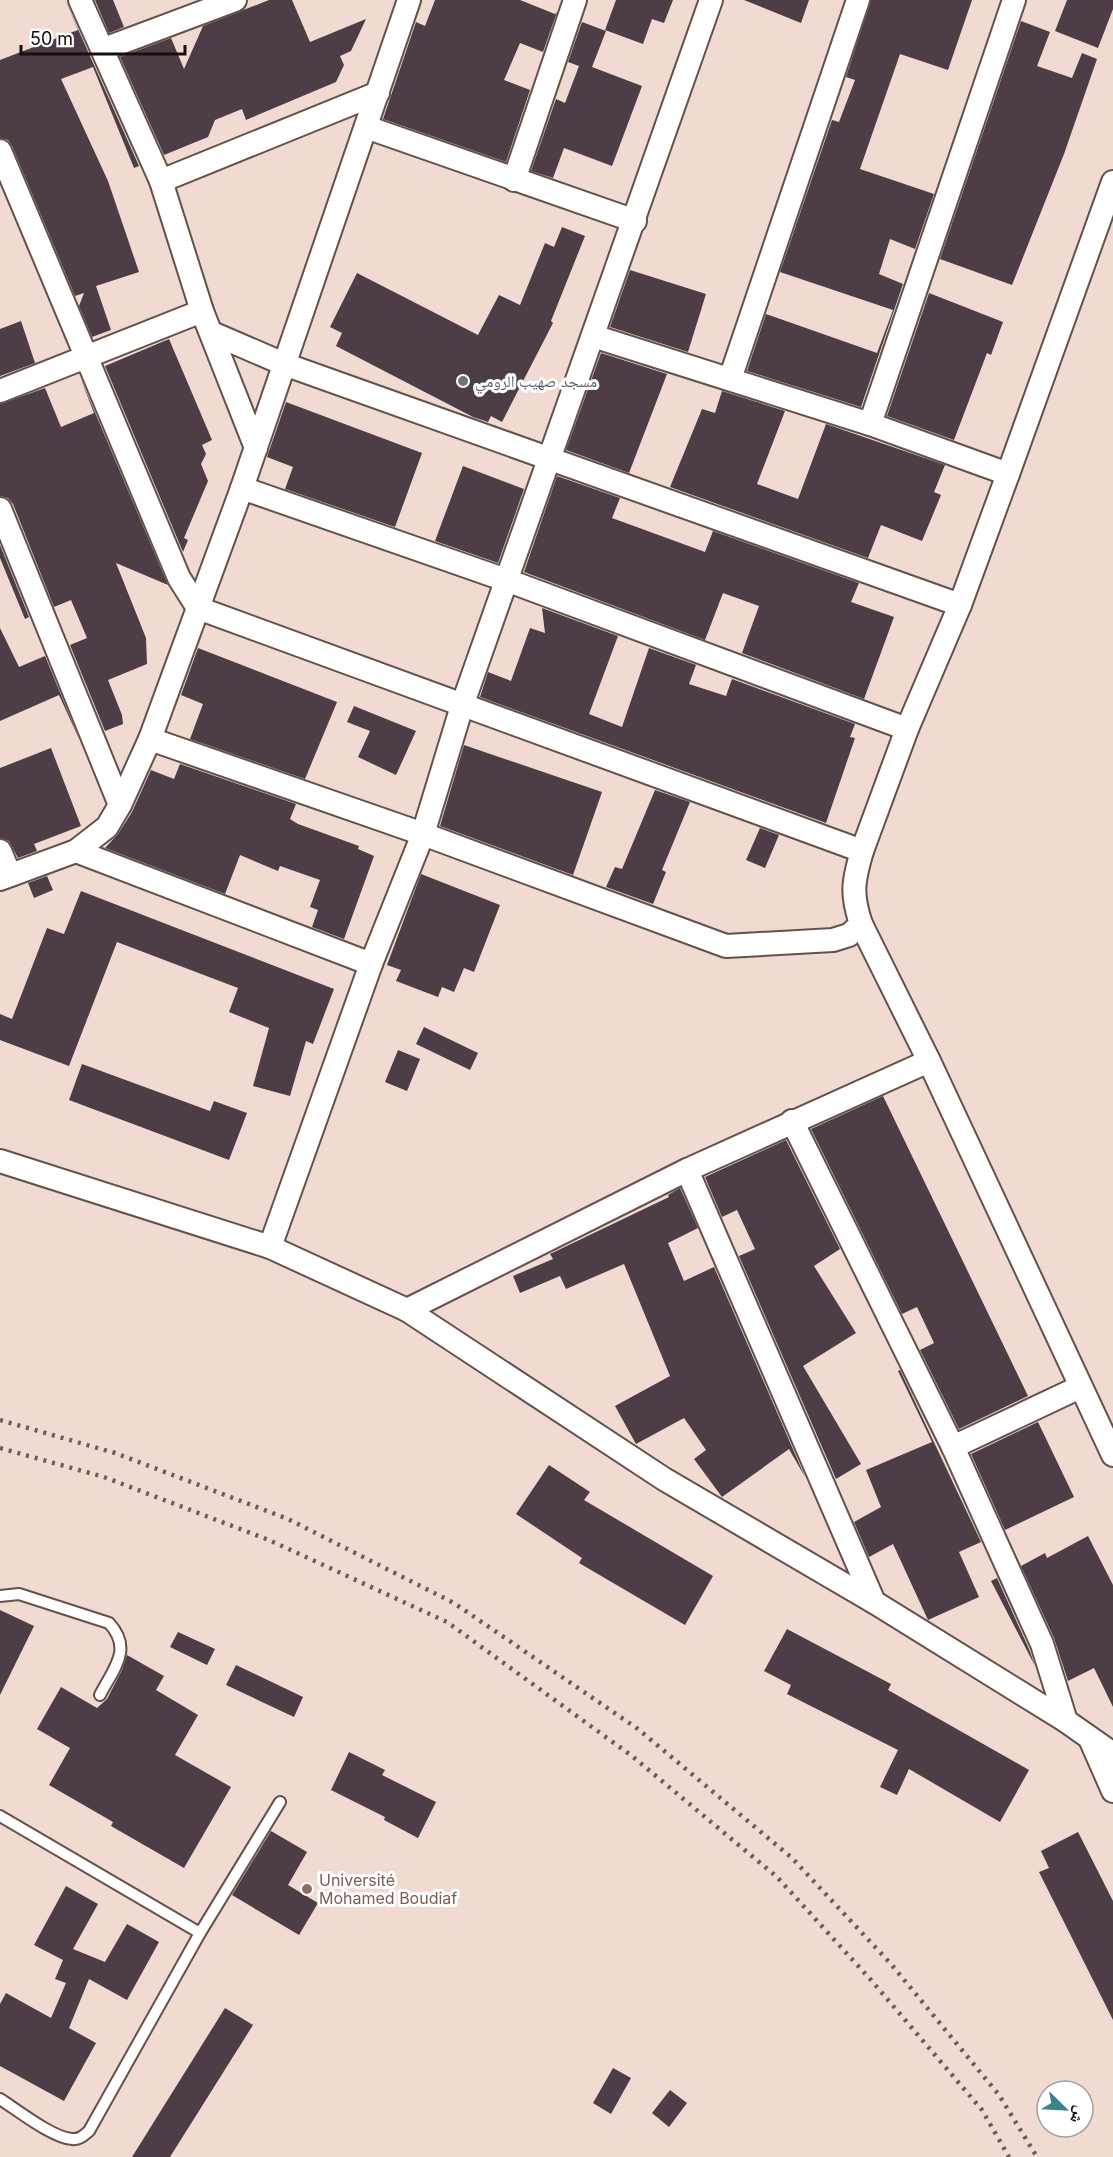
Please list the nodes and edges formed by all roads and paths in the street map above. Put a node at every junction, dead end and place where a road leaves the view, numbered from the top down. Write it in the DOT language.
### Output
graph roads {
  1 [pos="80,0"];
  2 [pos="235,0"];
  3 [pos="409,0"];
  4 [pos="575,0"];
  5 [pos="711,0"];
  6 [pos="858,0"];
  7 [pos="1014,0"];
  8 [pos="104,48"];
  9 [pos="378,93"];
  10 [pos="366,128"];
  11 [pos="0,151"];
  12 [pos="514,180"];
  13 [pos="161,181"];
  14 [pos="1113,182"];
  15 [pos="635,221"];
  16 [pos="202,311"];
  17 [pos="212,333"];
  18 [pos="593,336"];
  19 [pos="85,357"];
  20 [pos="284,364"];
  21 [pos="730,379"];
  22 [pos="0,391"];
  23 [pos="870,424"];
  24 [pos="256,448"];
  25 [pos="548,458"];
  26 [pos="1008,474"];
  27 [pos="242,488"];
  28 [pos="0,509"];
  29 [pos="506,580"];
  30 [pos="960,604"];
  31 [pos="198,608"];
  32 [pos="462,706"];
  33 [pos="907,729"];
  34 [pos="150,739"];
  35 [pos="120,805"];
  36 [pos="423,834"];
  37 [pos="0,851"];
  38 [pos="76,851"];
  39 [pos="862,851"];
  40 [pos="5,877"];
  41 [pos="861,924"];
  42 [pos="371,964"];
  43 [pos="929,1060"];
  44 [pos="792,1121"];
  45 [pos="0,1161"];
  46 [pos="687,1170"];
  47 [pos="270,1247"];
  48 [pos="407,1310"];
  49 [pos="1080,1387"];
  50 [pos="953,1447"];
  51 [pos="1113,1455"];
  52 [pos="0,1596"];
  53 [pos="874,1602"];
  54 [pos="100,1695"];
  55 [pos="1066,1720"];
  56 [pos="1091,1741"];
  57 [pos="1113,1754"];
  58 [pos="1113,1791"];
  59 [pos="280,1802"];
  60 [pos="0,1816"];
  61 [pos="200,1934"];
  62 [pos="0,2099"];
  1 -- 8 [label="street"];
  2 -- 8 [label="street"];
  3 -- 9 [label="street"];
  4 -- 12 [label="street"];
  5 -- 15 [label="street"];
  6 -- 21 [label="street"];
  7 -- 23 [label="street"];
  8 -- 13 [label="street"];
  9 -- 10 [label="street"];
  9 -- 13 [label="street"];
  10 -- 12 [label="street"];
  10 -- 20 [label="street"];
  11 -- 19 [label="street"];
  12 -- 15 [label="street"];
  13 -- 16 [label="street"];
  14 -- 26 [label="street"];
  15 -- 18 [label="street"];
  16 -- 17 [label="street"];
  16 -- 19 [label="street"];
  17 -- 20 [label="street"];
  17 -- 24 [label="street"];
  18 -- 21 [label="street"];
  18 -- 25 [label="street"];
  19 -- 22 [label="street"];
  19 -- 31 [label="street"];
  20 -- 24 [label="street"];
  20 -- 25 [label="street"];
  21 -- 23 [label="street"];
  23 -- 26 [label="street"];
  24 -- 27 [label="street"];
  25 -- 29 [label="street"];
  25 -- 30 [label="street"];
  26 -- 30 [label="street"];
  27 -- 29 [label="street"];
  27 -- 31 [label="street"];
  28 -- 35 [label="street"];
  29 -- 32 [label="street"];
  29 -- 33 [label="street"];
  30 -- 33 [label="street"];
  31 -- 32 [label="street"];
  31 -- 34 [label="street"];
  32 -- 36 [label="street"];
  32 -- 39 [label="street"];
  33 -- 39 [label="street"];
  34 -- 35 [label="street"];
  34 -- 36 [label="street"];
  35 -- 38 [label="street"];
  36 -- 41 [label="street"];
  36 -- 42 [label="street"];
  37 -- 40 [label="street"];
  38 -- 40 [label="street"];
  38 -- 42 [label="street"];
  39 -- 41 [label="street"];
  41 -- 43 [label="street"];
  42 -- 47 [label="street"];
  43 -- 44 [label="street"];
  43 -- 49 [label="street"];
  44 -- 46 [label="street"];
  44 -- 50 [label="street"];
  45 -- 47 [label="street"];
  46 -- 48 [label="street"];
  46 -- 53 [label="street"];
  47 -- 48 [label="street"];
  48 -- 53 [label="street"];
  49 -- 50 [label="street"];
  49 -- 51 [label="street"];
  50 -- 55 [label="street"];
  52 -- 54 [label="lane"];
  53 -- 55 [label="street"];
  55 -- 56 [label="street"];
  56 -- 57 [label="street"];
  56 -- 58 [label="street"];
  59 -- 61 [label="lane"];
  60 -- 61 [label="lane"];
  61 -- 62 [label="lane"];
}
